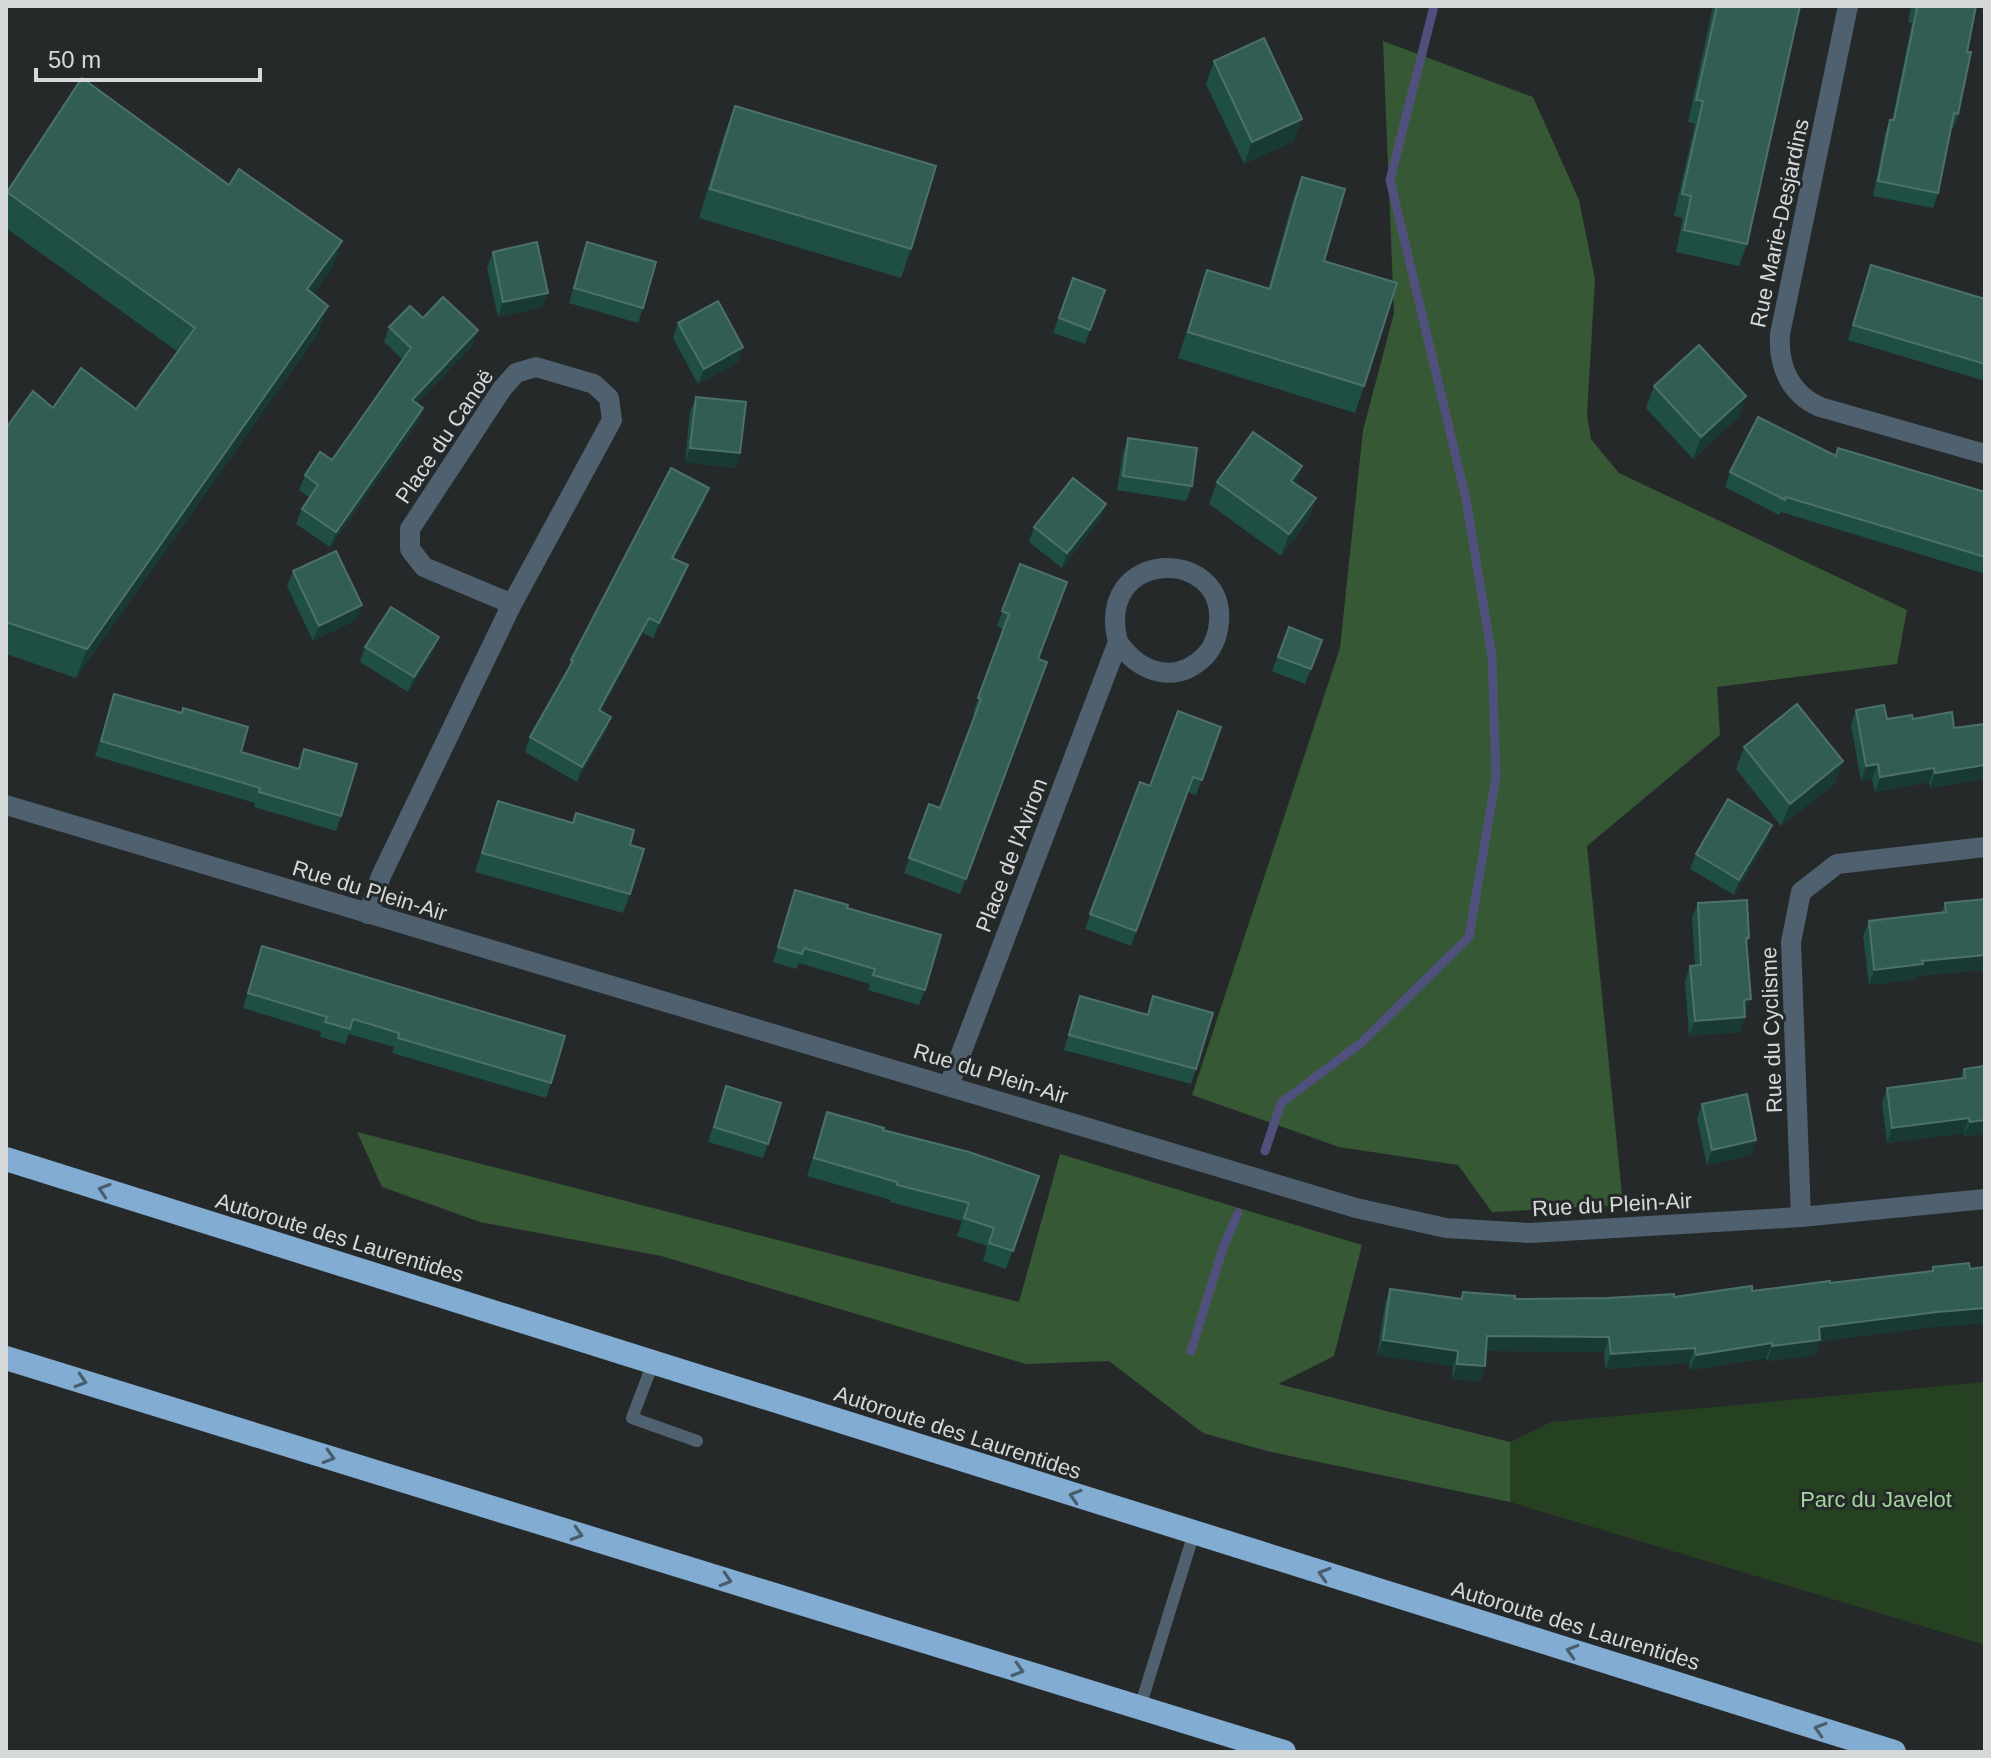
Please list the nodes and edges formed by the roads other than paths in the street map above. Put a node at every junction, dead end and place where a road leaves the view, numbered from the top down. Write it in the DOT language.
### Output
graph roads {
  1 [pos="1848,6"];
  2 [pos="1985,454"];
  3 [pos="512,604"];
  4 [pos="1118,642"];
  5 [pos="6,805"];
  6 [pos="1985,847"];
  7 [pos="368,914"];
  8 [pos="949,1085"];
  9 [pos="6,1159"];
  10 [pos="1985,1199"];
  11 [pos="1801,1217"];
  12 [pos="6,1358"];
  13 [pos="653,1363"];
  14 [pos="697,1441"];
  15 [pos="1194,1533"];
  16 [pos="1140,1707"];
  17 [pos="1284,1752"];
  18 [pos="1894,1752"];
  1 -- 2 [label="street, Rue Marie-Desjardins"];
  3 -- 3 [label="street, Place du Canoë"];
  3 -- 7 [label="street, Place du Canoë"];
  4 -- 4 [label="street, Place de l'Aviron"];
  4 -- 8 [label="street, Place de l'Aviron"];
  5 -- 7 [label="street, Rue du Plein-Air"];
  6 -- 11 [label="street, Rue du Cyclisme"];
  7 -- 8 [label="street, Rue du Plein-Air"];
  8 -- 11 [label="street, Rue du Plein-Air"];
  13 -- 9 [label="highway, Autoroute des Laurentides, one-way"];
  10 -- 11 [label="street, Rue du Plein-Air"];
  12 -- 16 [label="highway, one-way"];
  13 -- 14 [label="lane"];
  15 -- 13 [label="highway, Autoroute des Laurentides, one-way"];
  15 -- 16 [label="lane"];
  18 -- 15 [label="highway, Autoroute des Laurentides, one-way"];
  16 -- 17 [label="highway"];
}
